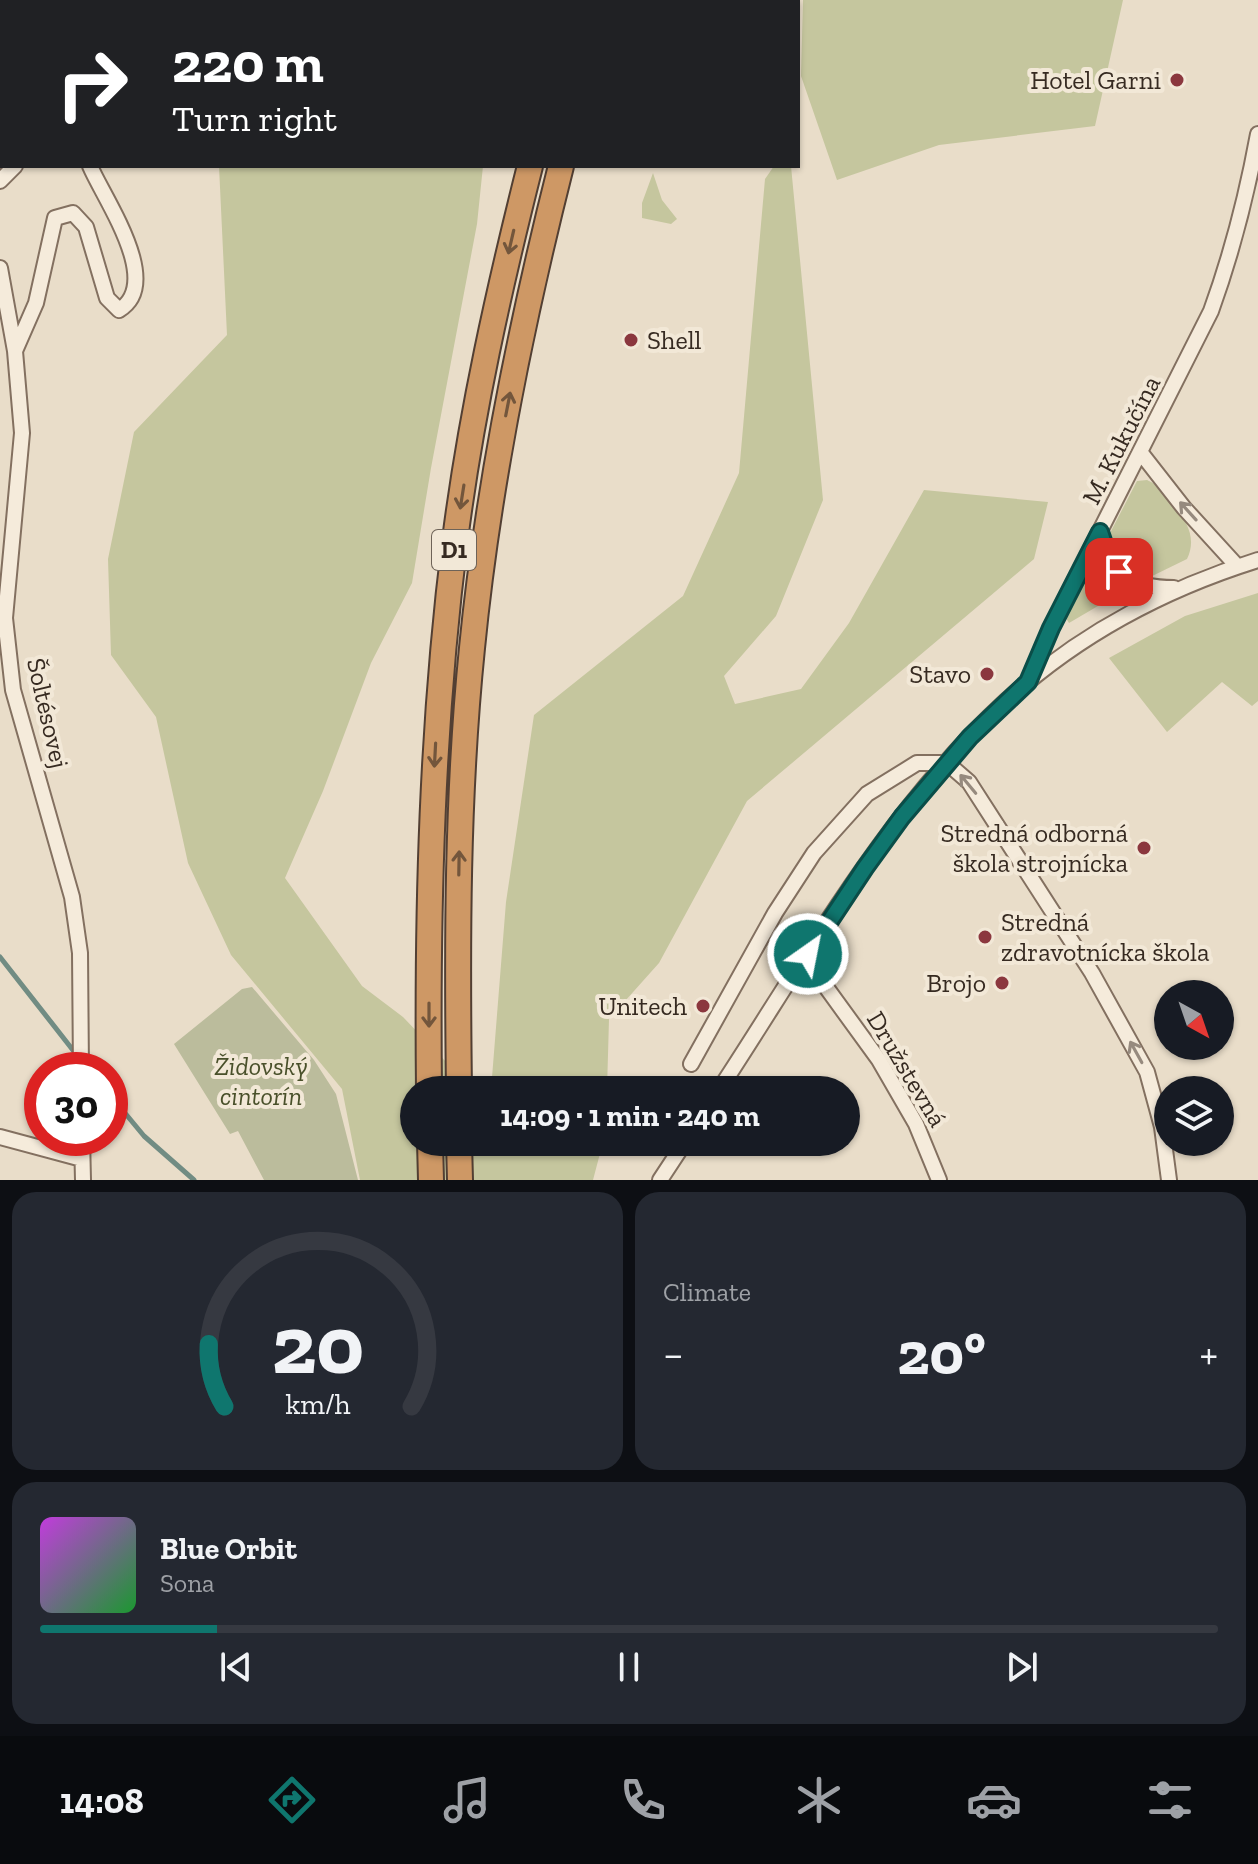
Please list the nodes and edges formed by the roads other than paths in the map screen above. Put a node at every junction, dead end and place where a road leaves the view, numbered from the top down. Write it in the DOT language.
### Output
graph roads {
  1 [pos="1258,134"];
  2 [pos="91,168"];
  3 [pos="530,168"];
  4 [pos="561,168"];
  5 [pos="0,268"];
  6 [pos="3,307"];
  7 [pos="15,351"];
  8 [pos="1141,453"];
  9 [pos="1100,532"];
  10 [pos="1258,560"];
  11 [pos="1237,566"];
  12 [pos="1180,588"];
  13 [pos="1028,682"];
  14 [pos="947,763"];
  15 [pos="826,987"];
  16 [pos="80,1052"];
  17 [pos="691,1064"];
  18 [pos="429,1076"];
  19 [pos="459,1076"];
  20 [pos="728,1076"];
  21 [pos="0,1137"];
  22 [pos="430,1156"];
  23 [pos="459,1156"];
  24 [pos="676,1156"];
  25 [pos="82,1159"];
  26 [pos="83,1180"];
  27 [pos="431,1180"];
  28 [pos="460,1180"];
  29 [pos="660,1180"];
  30 [pos="939,1180"];
  31 [pos="1169,1180"];
  1 -- 8 [label="street, M. Kukučína"];
  2 -- 7 [label="street"];
  3 -- 18 [label="highway, D1, one-way"];
  19 -- 4 [label="highway, D1, one-way"];
  5 -- 6 [label="street, Šoltésovej"];
  6 -- 7 [label="street, Šoltésovej"];
  7 -- 16 [label="street, Šoltésovej"];
  8 -- 9 [label="street, M. Kukučína"];
  11 -- 8 [label="street, one-way"];
  9 -- 12 [label="street"];
  9 -- 13 [label="street, M. Kukučína"];
  10 -- 11 [label="street"];
  11 -- 12 [label="street"];
  12 -- 13 [label="street"];
  13 -- 14 [label="street, M. Kukučína"];
  14 -- 17 [label="street"];
  14 -- 20 [label="street, M. Kukučína"];
  31 -- 14 [label="street, one-way"];
  15 -- 30 [label="street, Družstevná"];
  21 -- 25 [label="street"];
  22 -- 27 [label="highway"];
  23 -- 28 [label="highway"];
  24 -- 29 [label="street"];
  25 -- 26 [label="street"];
}
